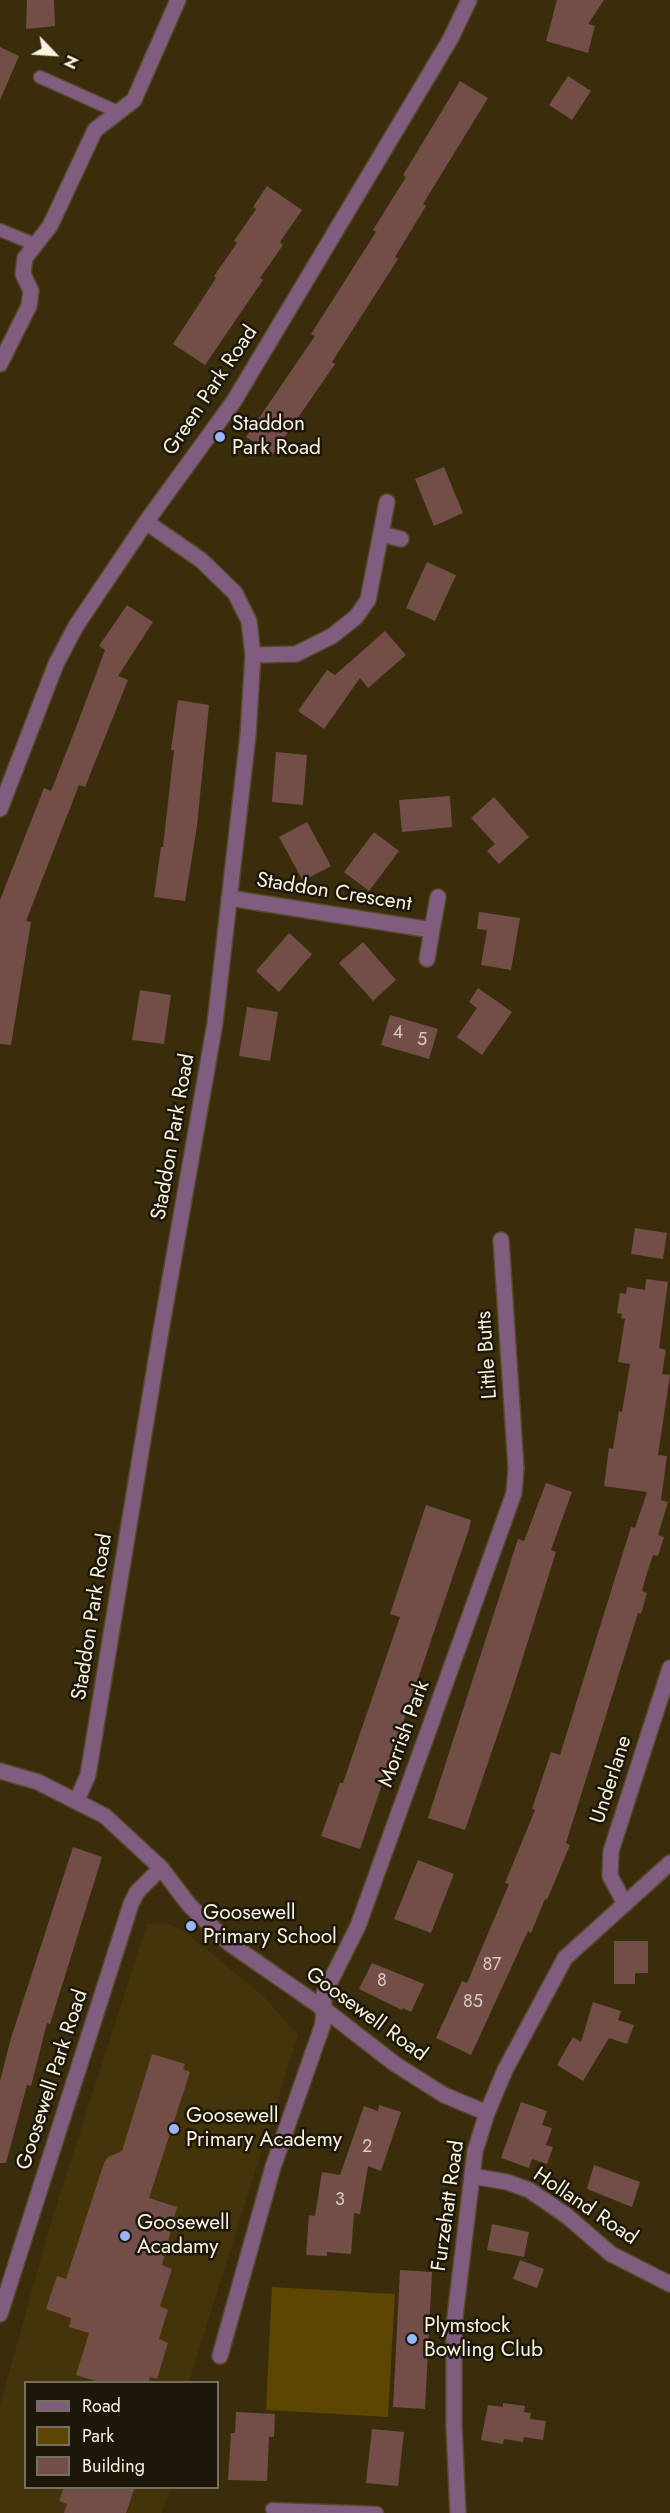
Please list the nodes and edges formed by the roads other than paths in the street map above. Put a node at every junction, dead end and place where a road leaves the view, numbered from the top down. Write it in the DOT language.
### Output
graph roads {
  1 [pos="178,0"];
  2 [pos="469,0"];
  3 [pos="40,77"];
  4 [pos="118,112"];
  5 [pos="0,230"];
  6 [pos="34,244"];
  7 [pos="0,364"];
  8 [pos="387,502"];
  9 [pos="146,522"];
  10 [pos="381,534"];
  11 [pos="401,539"];
  12 [pos="253,656"];
  13 [pos="0,809"];
  14 [pos="438,897"];
  15 [pos="229,898"];
  16 [pos="432,930"];
  17 [pos="427,959"];
  18 [pos="501,1240"];
  19 [pos="516,1468"];
  20 [pos="670,1668"];
  21 [pos="0,1771"];
  22 [pos="77,1800"];
  23 [pos="670,1863"];
  24 [pos="161,1868"];
  25 [pos="625,1904"];
  26 [pos="324,2009"];
  27 [pos="487,2113"];
  28 [pos="472,2176"];
  29 [pos="670,2284"];
  30 [pos="0,2314"];
  31 [pos="220,2356"];
  32 [pos="272,2509"];
  33 [pos="377,2513"];
  34 [pos="458,2513"];
  1 -- 4 [label="street"];
  2 -- 9 [label="street, Green Park Road"];
  3 -- 4 [label="lane"];
  4 -- 6 [label="street"];
  5 -- 6 [label="lane"];
  6 -- 7 [label="street"];
  8 -- 10 [label="street"];
  9 -- 12 [label="street, Staddon Park Road"];
  9 -- 13 [label="street, Green Park Road"];
  10 -- 11 [label="street"];
  10 -- 12 [label="street"];
  12 -- 15 [label="street, Staddon Park Road"];
  14 -- 16 [label="street, Staddon Crescent"];
  15 -- 16 [label="street, Staddon Crescent"];
  15 -- 22 [label="street, Staddon Park Road"];
  16 -- 17 [label="street, Staddon Crescent"];
  18 -- 19 [label="street, Little Butts"];
  19 -- 26 [label="street, Morrish Park"];
  20 -- 25 [label="street, Underlane"];
  21 -- 22 [label="street, Goosewell Road"];
  22 -- 24 [label="street, Goosewell Road"];
  23 -- 25 [label="street, Furzehatt Road"];
  24 -- 26 [label="street, Goosewell Road"];
  24 -- 30 [label="street, Goosewell Park Road"];
  25 -- 27 [label="street, Furzehatt Road"];
  26 -- 27 [label="street, Goosewell Road"];
  26 -- 31 [label="street, Morrish Park"];
  27 -- 28 [label="street, Furzehatt Road"];
  28 -- 29 [label="street, Holland Road"];
  28 -- 34 [label="street, Furzehatt Road"];
  32 -- 33 [label="lane"];
}
